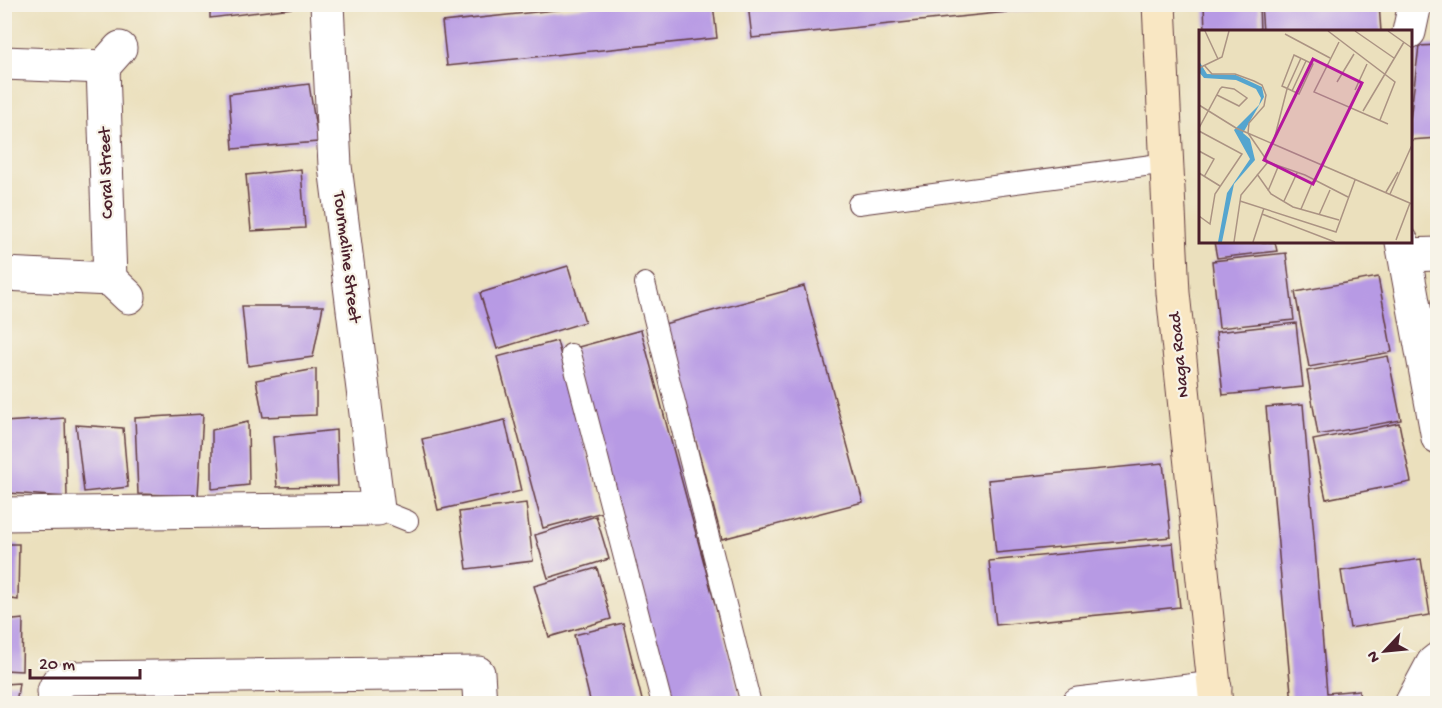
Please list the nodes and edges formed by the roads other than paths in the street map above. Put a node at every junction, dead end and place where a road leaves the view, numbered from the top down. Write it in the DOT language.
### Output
graph roads {
  1 [pos="327,4"];
  2 [pos="1159,4"];
  3 [pos="4,63"];
  4 [pos="1167,163"];
  5 [pos="858,204"];
  6 [pos="1403,248"];
  7 [pos="1437,254"];
  8 [pos="4,274"];
  9 [pos="645,283"];
  10 [pos="571,354"];
  11 [pos="1437,438"];
  12 [pos="378,509"];
  13 [pos="4,514"];
  14 [pos="408,521"];
  15 [pos="1437,659"];
  16 [pos="1215,696"];
  17 [pos="55,704"];
  18 [pos="480,704"];
  19 [pos="662,704"];
  20 [pos="751,704"];
  21 [pos="1078,704"];
  22 [pos="1411,704"];
  1 -- 12 [label="street, Tourmaline Street"];
  2 -- 4 [label="main road, Naga Road"];
  3 -- 8 [label="street, Coral Street"];
  4 -- 5 [label="lane"];
  4 -- 16 [label="main road, Naga Road"];
  6 -- 7 [label="street"];
  6 -- 11 [label="street"];
  9 -- 20 [label="lane"];
  10 -- 19 [label="lane"];
  12 -- 13 [label="street"];
  12 -- 14 [label="lane"];
  15 -- 22 [label="street"];
  16 -- 21 [label="street"];
  17 -- 18 [label="street"];
}
